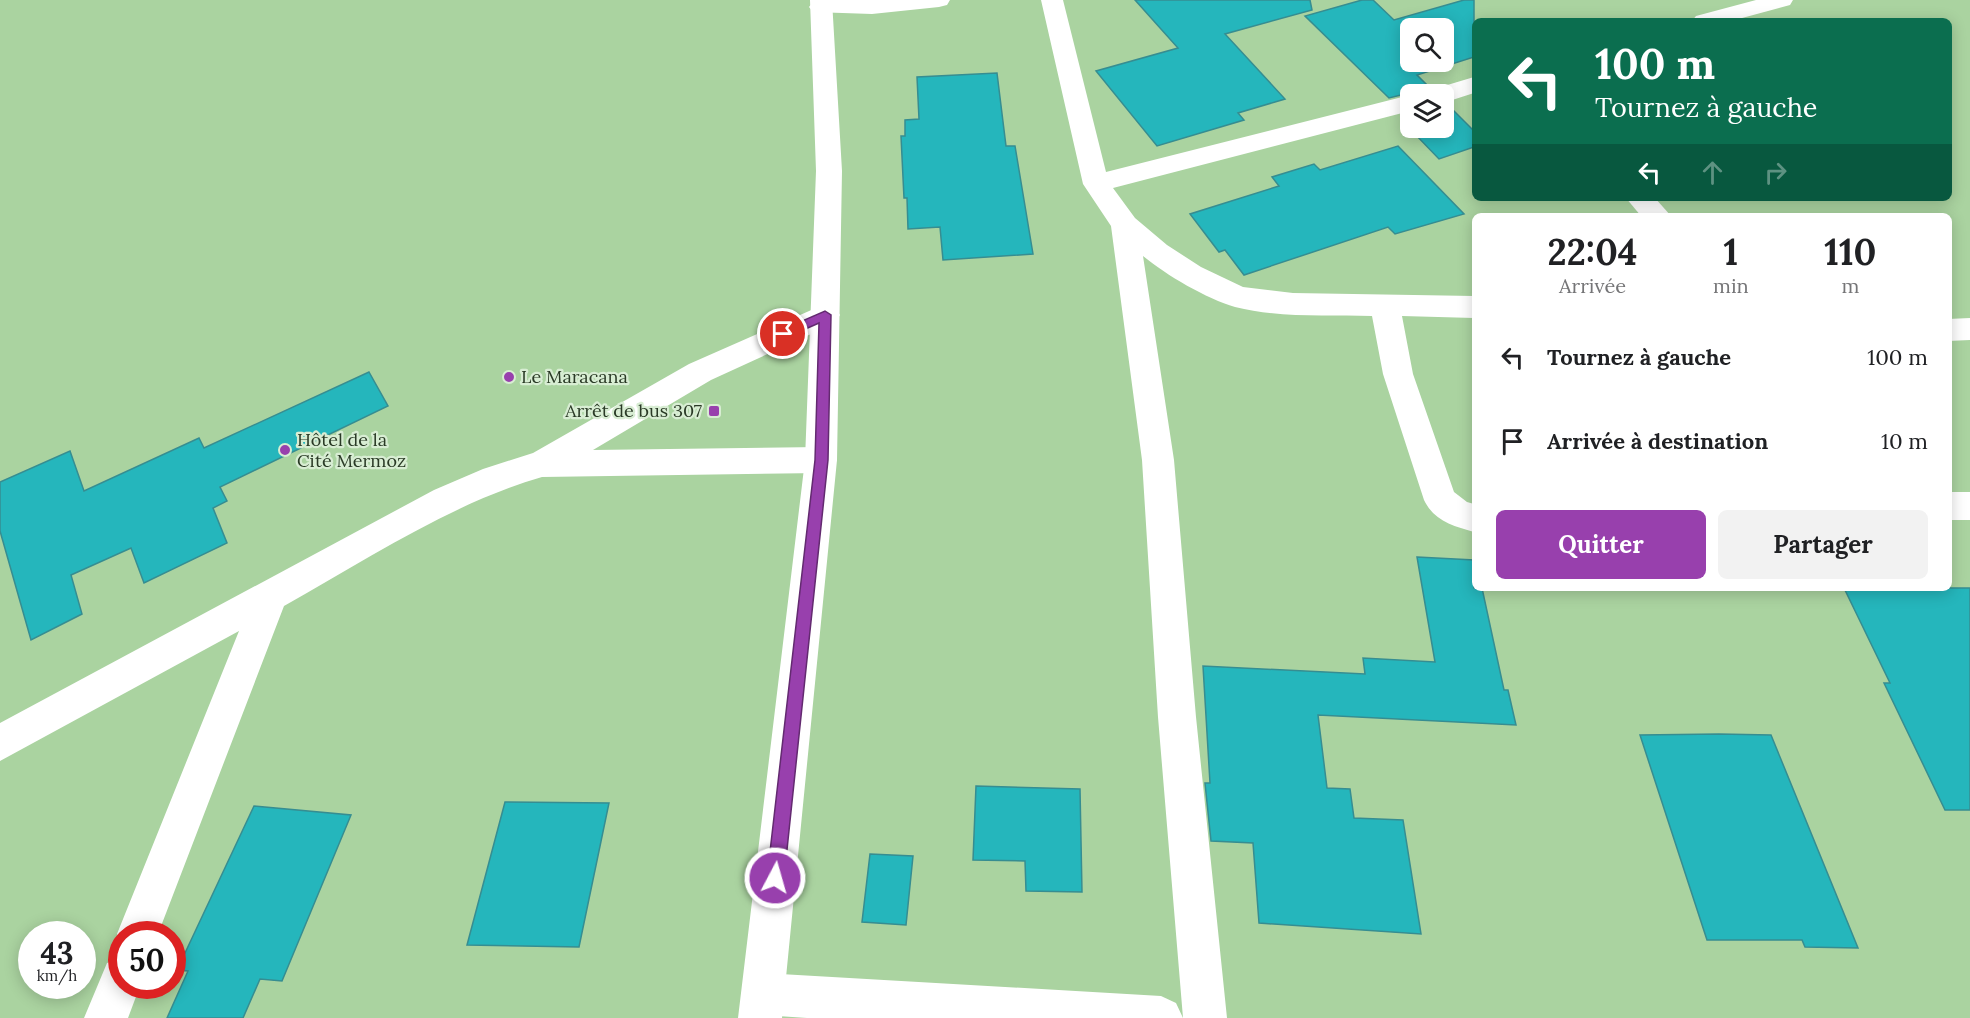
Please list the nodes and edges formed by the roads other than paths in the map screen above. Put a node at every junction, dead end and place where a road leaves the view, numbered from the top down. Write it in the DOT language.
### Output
graph roads {
  1 [pos="939,0"];
  2 [pos="1052,0"];
  3 [pos="1782,0"];
  4 [pos="821,3"];
  5 [pos="1715,18"];
  6 [pos="1472,86"];
  7 [pos="1454,91"];
  8 [pos="1400,106"];
  9 [pos="1096,184"];
  10 [pos="1642,201"];
  11 [pos="1655,213"];
  12 [pos="1125,225"];
  13 [pos="1385,305"];
  14 [pos="1472,307"];
  15 [pos="825,315"];
  16 [pos="821,460"];
  17 [pos="542,464"];
  18 [pos="1952,506"];
  19 [pos="1970,506"];
  20 [pos="1472,517"];
  21 [pos="271,595"];
  22 [pos="0,743"];
  23 [pos="143,921"];
  24 [pos="114,999"];
  25 [pos="761,1006"];
  26 [pos="106,1018"];
  27 [pos="1155,1018"];
  28 [pos="1161,1018"];
  29 [pos="1205,1018"];
  1 -- 4 [label="street"];
  2 -- 9 [label="street"];
  3 -- 5 [label="street"];
  4 -- 15 [label="street"];
  6 -- 7 [label="street"];
  8 -- 9 [label="street"];
  9 -- 12 [label="street"];
  10 -- 11 [label="street"];
  12 -- 13 [label="street"];
  12 -- 29 [label="street"];
  13 -- 14 [label="street"];
  13 -- 20 [label="street"];
  15 -- 16 [label="street"];
  15 -- 17 [label="street"];
  16 -- 17 [label="street"];
  16 -- 25 [label="street"];
  17 -- 21 [label="street"];
  18 -- 19 [label="street"];
  21 -- 22 [label="street"];
  21 -- 23 [label="street"];
  24 -- 26 [label="street"];
  25 -- 27 [label="street"];
  27 -- 28 [label="street"];
}
